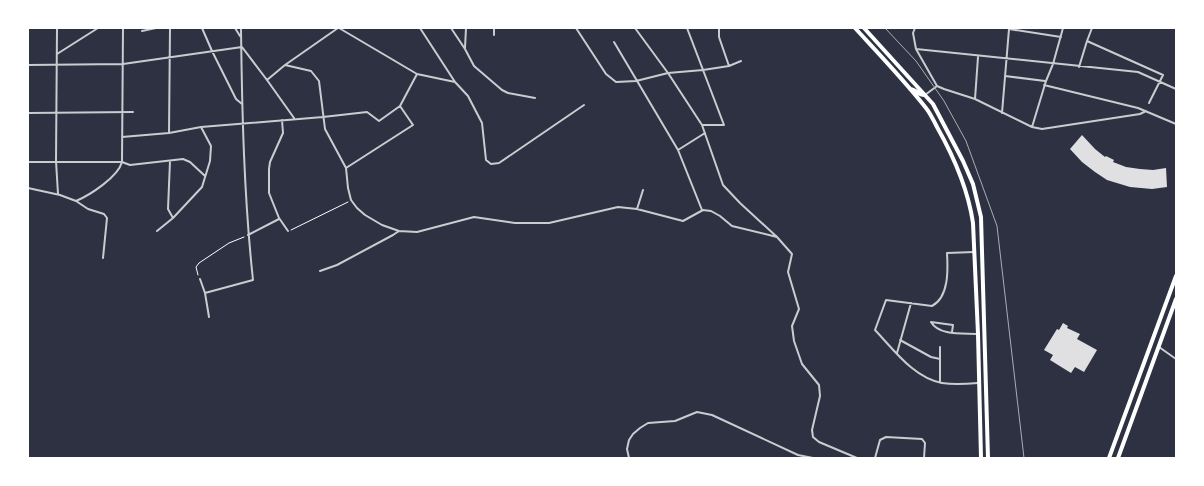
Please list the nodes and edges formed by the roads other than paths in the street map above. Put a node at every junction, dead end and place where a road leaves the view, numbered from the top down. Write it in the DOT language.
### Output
graph roads {
  1 [pos="57,28"];
  2 [pos="98,28"];
  3 [pos="123,28"];
  4 [pos="156,28"];
  5 [pos="170,28"];
  6 [pos="202,28"];
  7 [pos="235,28"];
  8 [pos="241,28"];
  9 [pos="338,28"];
  10 [pos="420,28"];
  11 [pos="451,28"];
  12 [pos="466,28"];
  13 [pos="494,28"];
  14 [pos="576,28"];
  15 [pos="635,28"];
  16 [pos="687,28"];
  17 [pos="719,28"];
  18 [pos="855,28"];
  19 [pos="864,28"];
  20 [pos="915,28"];
  21 [pos="1063,28"];
  22 [pos="1092,28"];
  23 [pos="142,31"];
  24 [pos="494,36"];
  25 [pos="1060,37"];
  26 [pos="241,38"];
  27 [pos="1087,41"];
  28 [pos="614,42"];
  29 [pos="242,48"];
  30 [pos="465,49"];
  31 [pos="916,49"];
  32 [pos="212,51"];
  33 [pos="57,54"];
  34 [pos="978,56"];
  35 [pos="169,57"];
  36 [pos="1006,59"];
  37 [pos="741,61"];
  38 [pos="123,64"];
  39 [pos="1053,64"];
  40 [pos="28,65"];
  41 [pos="57,65"];
  42 [pos="286,65"];
  43 [pos="729,66"];
  44 [pos="1080,67"];
  45 [pos="703,70"];
  46 [pos="417,74"];
  47 [pos="668,74"];
  48 [pos="1005,76"];
  49 [pos="267,80"];
  50 [pos="636,81"];
  51 [pos="1046,81"];
  52 [pos="455,82"];
  53 [pos="1160,82"];
  54 [pos="1044,85"];
  55 [pos="937,86"];
  56 [pos="910,89"];
  57 [pos="1176,89"];
  58 [pos="925,95"];
  59 [pos="535,98"];
  60 [pos="975,100"];
  61 [pos="1149,103"];
  62 [pos="242,104"];
  63 [pos="584,105"];
  64 [pos="400,106"];
  65 [pos="1146,111"];
  66 [pos="123,112"];
  67 [pos="133,112"];
  68 [pos="28,113"];
  69 [pos="57,113"];
  70 [pos="1002,113"];
  71 [pos="323,117"];
  72 [pos="294,118"];
  73 [pos="282,120"];
  74 [pos="243,124"];
  75 [pos="1176,124"];
  76 [pos="702,125"];
  77 [pos="201,127"];
  78 [pos="1032,127"];
  79 [pos="169,133"];
  80 [pos="705,133"];
  81 [pos="122,138"];
  82 [pos="678,150"];
  83 [pos="56,161"];
  84 [pos="170,161"];
  85 [pos="28,162"];
  86 [pos="122,162"];
  87 [pos="346,168"];
  88 [pos="205,176"];
  89 [pos="28,188"];
  90 [pos="643,190"];
  91 [pos="58,194"];
  92 [pos="76,201"];
  93 [pos="636,209"];
  94 [pos="703,210"];
  95 [pos="174,218"];
  96 [pos="279,218"];
  97 [pos="157,231"];
  98 [pos="288,231"];
  99 [pos="400,231"];
  100 [pos="248,235"];
  101 [pos="777,237"];
  102 [pos="974,252"];
  103 [pos="103,258"];
  104 [pos="320,271"];
  105 [pos="1176,276"];
  106 [pos="200,279"];
  107 [pos="205,293"];
  108 [pos="1176,299"];
  109 [pos="910,303"];
  110 [pos="209,316"];
  111 [pos="952,332"];
  112 [pos="978,334"];
  113 [pos="900,340"];
  114 [pos="940,347"];
  115 [pos="1159,347"];
  116 [pos="897,353"];
  117 [pos="940,359"];
  118 [pos="1176,359"];
  119 [pos="940,383"];
  120 [pos="978,383"];
  121 [pos="628,458"];
  122 [pos="813,458"];
  123 [pos="857,458"];
  124 [pos="875,458"];
  125 [pos="924,458"];
  126 [pos="980,458"];
  127 [pos="988,458"];
  128 [pos="1109,458"];
  129 [pos="1118,458"];
  1 -- 33 [label="street"];
  2 -- 33 [label="street"];
  3 -- 38 [label="street"];
  4 -- 23 [label="street"];
  5 -- 35 [label="street"];
  6 -- 32 [label="street"];
  7 -- 26 [label="street"];
  8 -- 26 [label="street"];
  9 -- 42 [label="street"];
  9 -- 46 [label="street"];
  10 -- 52 [label="street"];
  11 -- 30 [label="street"];
  12 -- 30 [label="street"];
  13 -- 24 [label="street"];
  14 -- 50 [label="street"];
  15 -- 47 [label="street"];
  16 -- 45 [label="street"];
  17 -- 43 [label="street"];
  18 -- 56 [label="highway"];
  19 -- 58 [label="highway"];
  20 -- 31 [label="street"];
  21 -- 25 [label="street"];
  22 -- 27 [label="street"];
  25 -- 36 [label="street"];
  25 -- 39 [label="street"];
  26 -- 29 [label="street"];
  27 -- 44 [label="street"];
  27 -- 53 [label="street"];
  28 -- 50 [label="street"];
  29 -- 32 [label="street"];
  29 -- 49 [label="street"];
  29 -- 62 [label="street"];
  30 -- 59 [label="street"];
  31 -- 34 [label="street"];
  31 -- 55 [label="street"];
  32 -- 35 [label="street"];
  32 -- 62 [label="street"];
  33 -- 41 [label="street"];
  34 -- 36 [label="street"];
  34 -- 60 [label="street"];
  35 -- 38 [label="street"];
  35 -- 79 [label="street"];
  36 -- 39 [label="street"];
  36 -- 48 [label="street"];
  37 -- 43 [label="street"];
  38 -- 41 [label="street"];
  38 -- 66 [label="street"];
  39 -- 44 [label="street"];
  39 -- 51 [label="street"];
  40 -- 41 [label="street"];
  41 -- 69 [label="street"];
  42 -- 49 [label="street"];
  42 -- 71 [label="street"];
  43 -- 45 [label="street"];
  44 -- 53 [label="street"];
  45 -- 47 [label="street"];
  45 -- 76 [label="street"];
  46 -- 52 [label="street"];
  46 -- 64 [label="street"];
  47 -- 50 [label="street"];
  47 -- 76 [label="street"];
  48 -- 51 [label="street"];
  48 -- 70 [label="street"];
  49 -- 72 [label="street"];
  50 -- 82 [label="street"];
  51 -- 54 [label="street"];
  52 -- 63 [label="street"];
  53 -- 57 [label="street"];
  53 -- 61 [label="street"];
  54 -- 65 [label="street"];
  54 -- 78 [label="street"];
  55 -- 58 [label="street"];
  55 -- 60 [label="street"];
  56 -- 58 [label="highway"];
  56 -- 102 [label="highway"];
  58 -- 127 [label="highway"];
  60 -- 70 [label="street"];
  62 -- 74 [label="street"];
  64 -- 71 [label="street"];
  64 -- 87 [label="street"];
  65 -- 75 [label="street"];
  65 -- 78 [label="street"];
  66 -- 67 [label="street"];
  66 -- 69 [label="street"];
  66 -- 81 [label="street"];
  68 -- 69 [label="street"];
  69 -- 83 [label="street"];
  70 -- 78 [label="street"];
  71 -- 72 [label="street"];
  71 -- 87 [label="street"];
  72 -- 73 [label="street"];
  73 -- 74 [label="street"];
  73 -- 96 [label="street"];
  74 -- 77 [label="street"];
  74 -- 100 [label="street"];
  76 -- 80 [label="street"];
  77 -- 79 [label="street"];
  77 -- 88 [label="street"];
  79 -- 81 [label="street"];
  80 -- 82 [label="street"];
  80 -- 101 [label="street"];
  81 -- 86 [label="street"];
  82 -- 94 [label="street"];
  83 -- 85 [label="street"];
  83 -- 86 [label="street"];
  83 -- 91 [label="street"];
  84 -- 86 [label="street"];
  84 -- 88 [label="street"];
  84 -- 95 [label="street"];
  86 -- 92 [label="street"];
  87 -- 99 [label="street"];
  88 -- 95 [label="street"];
  89 -- 91 [label="street"];
  90 -- 93 [label="street"];
  91 -- 92 [label="street"];
  92 -- 103 [label="street"];
  93 -- 94 [label="street"];
  93 -- 99 [label="street"];
  94 -- 101 [label="street"];
  95 -- 97 [label="street"];
  96 -- 98 [label="street"];
  96 -- 100 [label="street"];
  99 -- 104 [label="street"];
  100 -- 107 [label="street"];
  101 -- 123 [label="street"];
  102 -- 109 [label="street"];
  102 -- 112 [label="highway"];
  105 -- 128 [label="highway"];
  106 -- 107 [label="street"];
  107 -- 110 [label="street"];
  108 -- 115 [label="highway"];
  109 -- 113 [label="street"];
  109 -- 116 [label="street"];
  111 -- 111 [label="street"];
  111 -- 112 [label="street"];
  112 -- 120 [label="highway"];
  113 -- 116 [label="street"];
  113 -- 117 [label="street"];
  114 -- 117 [label="street"];
  115 -- 118 [label="street"];
  115 -- 129 [label="highway"];
  116 -- 119 [label="street"];
  117 -- 119 [label="street"];
  119 -- 120 [label="street"];
  120 -- 126 [label="highway"];
  121 -- 122 [label="street"];
  124 -- 125 [label="street"];
}
